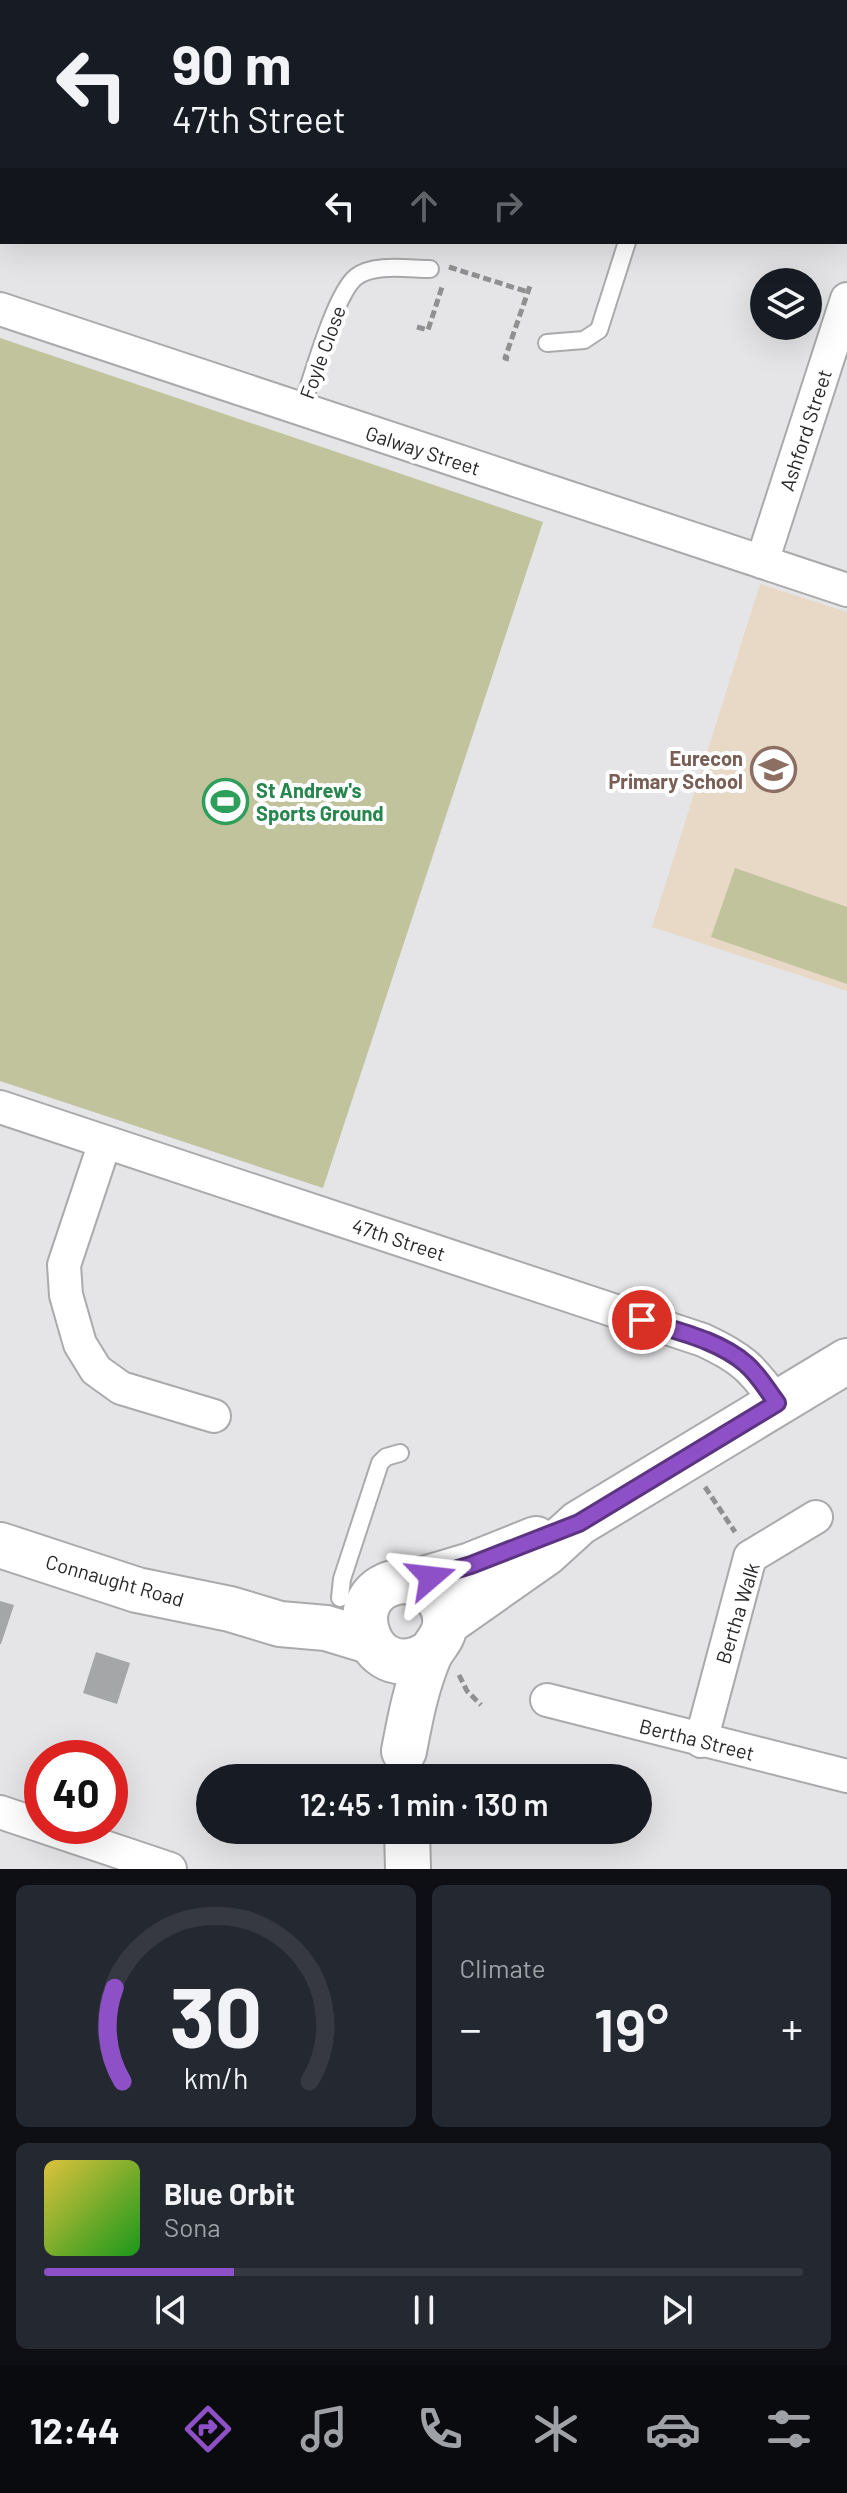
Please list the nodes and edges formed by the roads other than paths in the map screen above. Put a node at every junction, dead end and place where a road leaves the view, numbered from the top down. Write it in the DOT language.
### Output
graph roads {
  1 [pos="626,244"];
  2 [pos="430,269"];
  3 [pos="847,299"];
  4 [pos="0,309"];
  5 [pos="547,343"];
  6 [pos="301,410"];
  7 [pos="762,562"];
  8 [pos="847,590"];
  9 [pos="0,1107"];
  10 [pos="105,1142"];
  11 [pos="847,1361"];
  12 [pos="777,1403"];
  13 [pos="214,1416"];
  14 [pos="400,1453"];
  15 [pos="816,1517"];
  16 [pos="579,1523"];
  17 [pos="0,1545"];
  18 [pos="376,1591"];
  19 [pos="230,1609"];
  20 [pos="376,1648"];
  21 [pos="444,1649"];
  22 [pos="547,1700"];
  23 [pos="701,1741"];
  24 [pos="405,1764"];
  25 [pos="405,1764"];
  26 [pos="847,1776"];
  27 [pos="0,1812"];
  28 [pos="407,1844"];
  29 [pos="170,1869"];
  30 [pos="408,1869"];
  1 -- 5 [label="lane"];
  2 -- 6 [label="lane, Foyle Close"];
  3 -- 7 [label="street, Ashford Street"];
  4 -- 6 [label="street, Galway Street"];
  6 -- 7 [label="street, Galway Street"];
  7 -- 8 [label="street, Galway Street"];
  9 -- 10 [label="street, 47th Street"];
  10 -- 12 [label="street, 47th Street"];
  10 -- 13 [label="street"];
  11 -- 12 [label="street, Connaught Road"];
  12 -- 16 [label="street, Connaught Road"];
  14 -- 18 [label="lane"];
  15 -- 23 [label="street, Bertha Walk"];
  16 -- 18 [label="street, Connaught Road"];
  16 -- 21 [label="street, Connaught Road"];
  17 -- 19 [label="street, Connaught Road"];
  18 -- 19 [label="street, Connaught Road"];
  18 -- 20 [label="street"];
  18 -- 21 [label="street"];
  19 -- 20 [label="street, Connaught Road"];
  20 -- 21 [label="street"];
  20 -- 25 [label="street"];
  21 -- 24 [label="street"];
  22 -- 23 [label="street, Bertha Street"];
  23 -- 26 [label="street, Bertha Street"];
  27 -- 29 [label="street"];
  28 -- 30 [label="street"];
}
